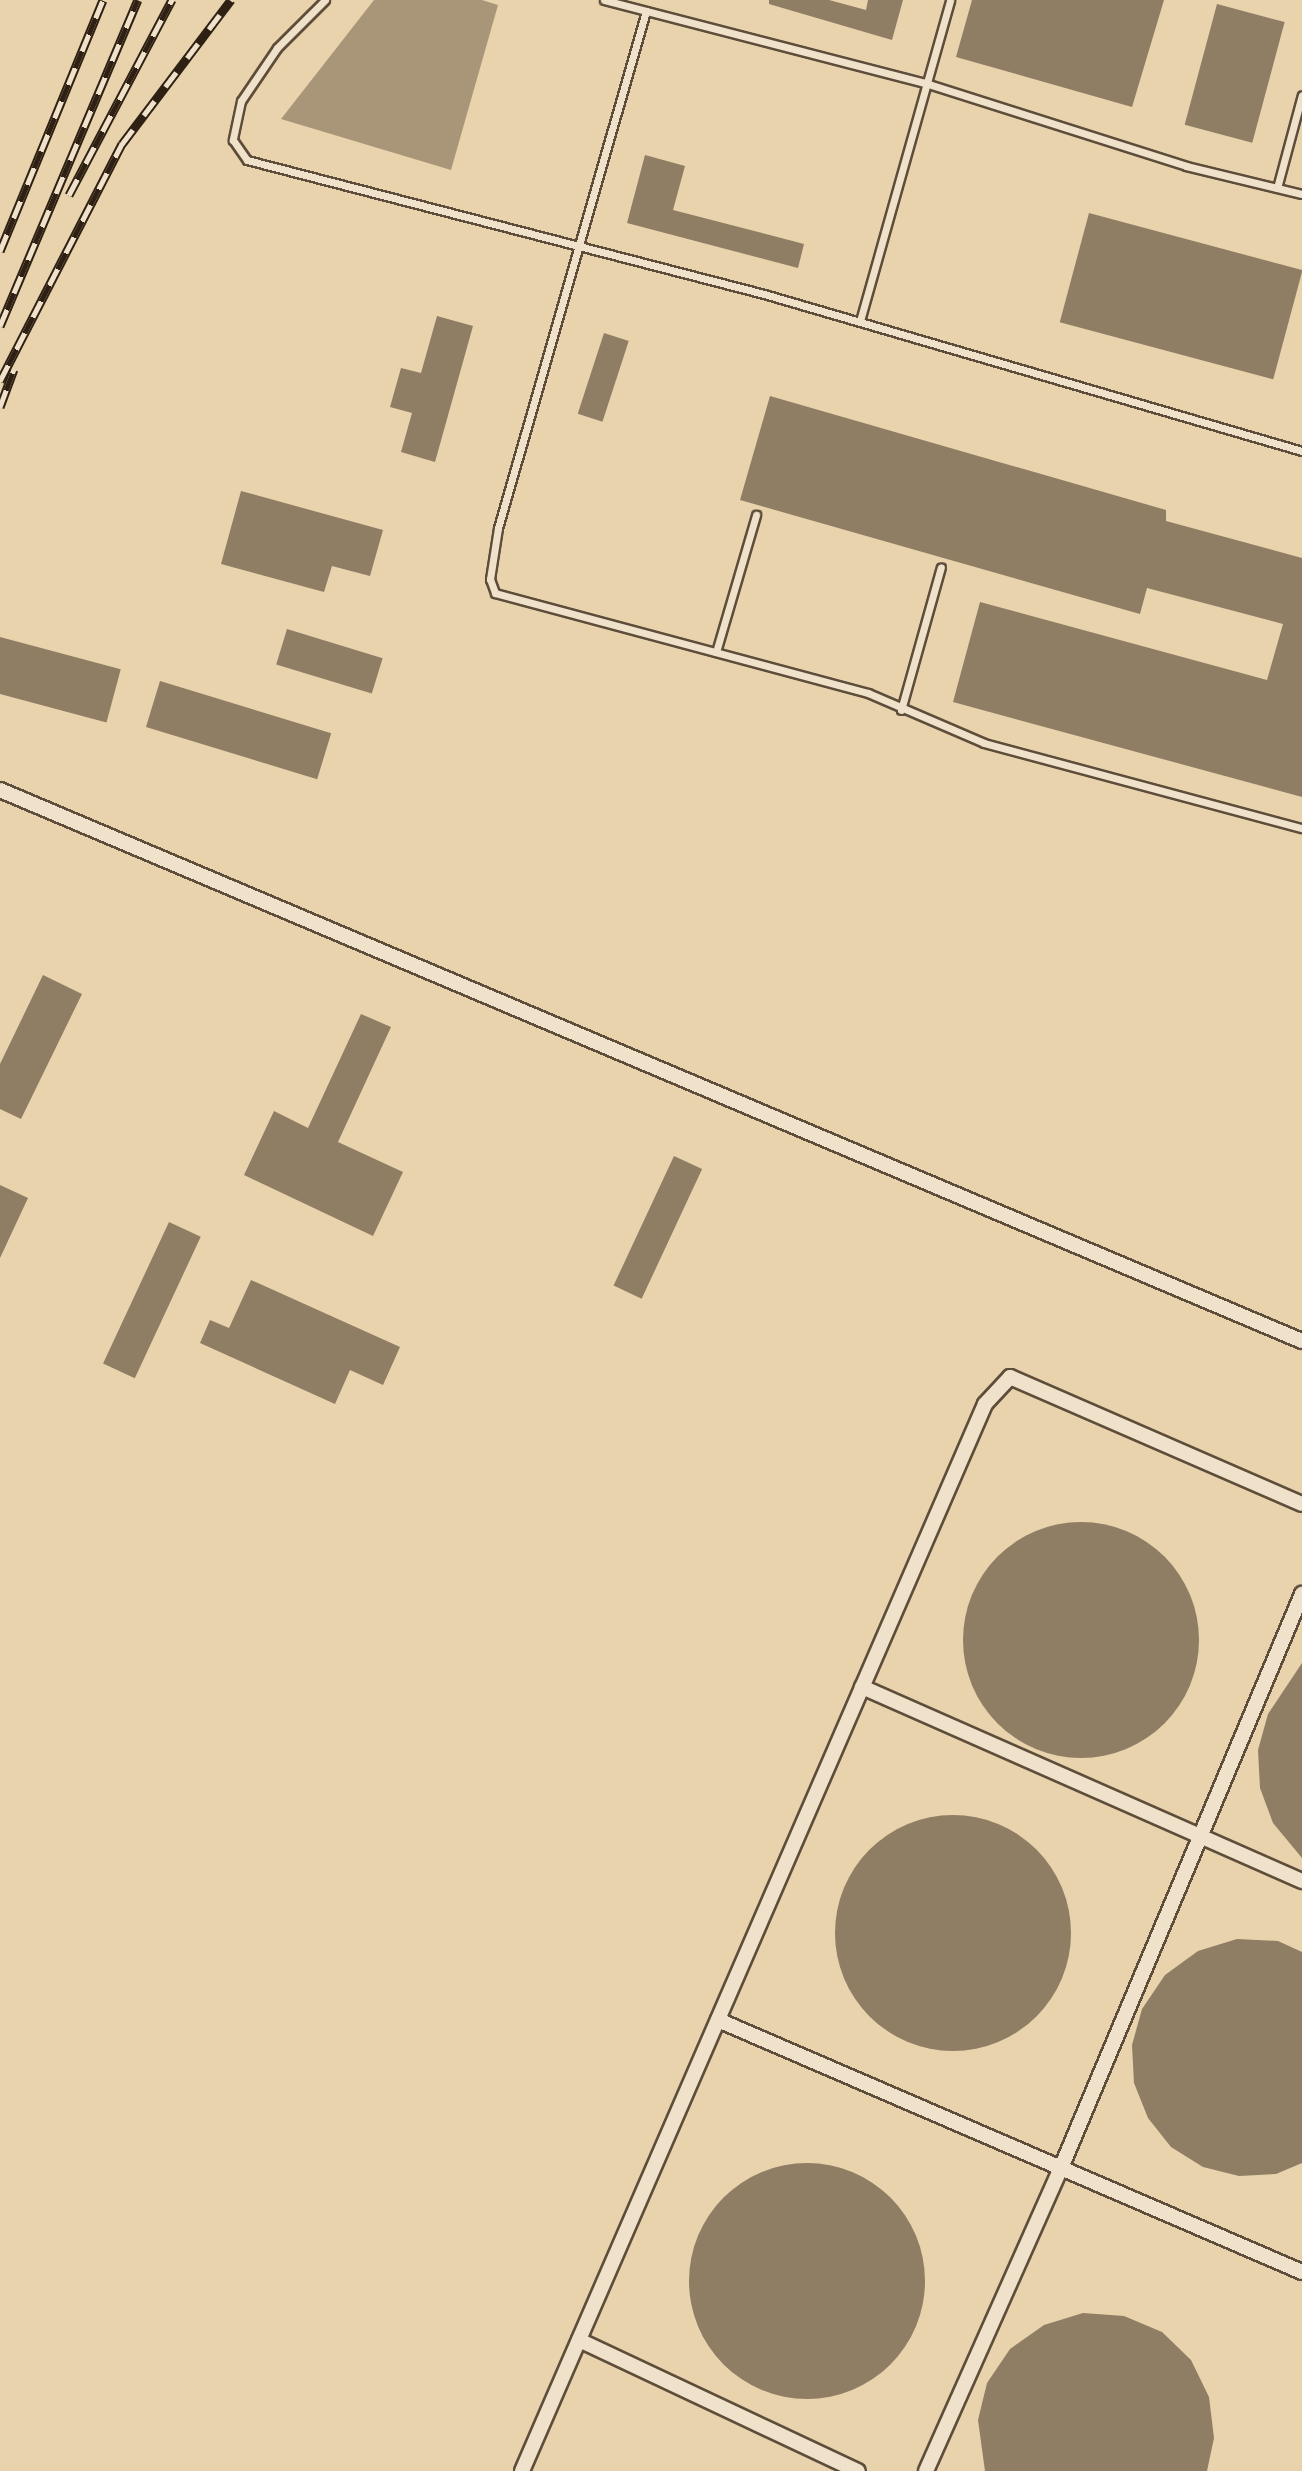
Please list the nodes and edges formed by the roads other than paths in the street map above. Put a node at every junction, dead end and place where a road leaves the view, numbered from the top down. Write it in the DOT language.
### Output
graph roads {
  1 [pos="325,0"];
  2 [pos="604,0"];
  3 [pos="950,0"];
  4 [pos="646,11"];
  5 [pos="925,83"];
  6 [pos="1302,95"];
  7 [pos="1277,188"];
  8 [pos="1302,194"];
  9 [pos="578,246"];
  10 [pos="860,321"];
  11 [pos="1302,451"];
  12 [pos="756,515"];
  13 [pos="941,567"];
  14 [pos="716,652"];
  15 [pos="901,710"];
  16 [pos="0,790"];
  17 [pos="1302,828"];
  18 [pos="1302,1341"];
  19 [pos="1302,1504"];
  20 [pos="1302,1594"];
  21 [pos="862,1687"];
  22 [pos="1200,1836"];
  23 [pos="1302,1881"];
  24 [pos="718,2020"];
  25 [pos="1061,2168"];
  26 [pos="1302,2272"];
  27 [pos="579,2340"];
  28 [pos="522,2471"];
  29 [pos="858,2471"];
  30 [pos="926,2471"];
  1 -- 9 [label="lane"];
  2 -- 4 [label="lane"];
  3 -- 5 [label="lane"];
  4 -- 5 [label="lane"];
  4 -- 9 [label="lane"];
  5 -- 7 [label="lane"];
  5 -- 10 [label="lane"];
  6 -- 7 [label="lane"];
  7 -- 8 [label="lane"];
  9 -- 10 [label="lane"];
  9 -- 14 [label="lane"];
  10 -- 11 [label="lane"];
  12 -- 14 [label="lane"];
  13 -- 15 [label="lane"];
  14 -- 15 [label="lane"];
  15 -- 17 [label="lane"];
  16 -- 18 [label="street"];
  19 -- 21 [label="street"];
  20 -- 22 [label="street"];
  21 -- 22 [label="street"];
  21 -- 24 [label="street"];
  22 -- 23 [label="street"];
  22 -- 25 [label="street"];
  24 -- 25 [label="street"];
  24 -- 27 [label="street"];
  25 -- 26 [label="street"];
  25 -- 30 [label="street"];
  27 -- 28 [label="street"];
  27 -- 29 [label="street"];
}
